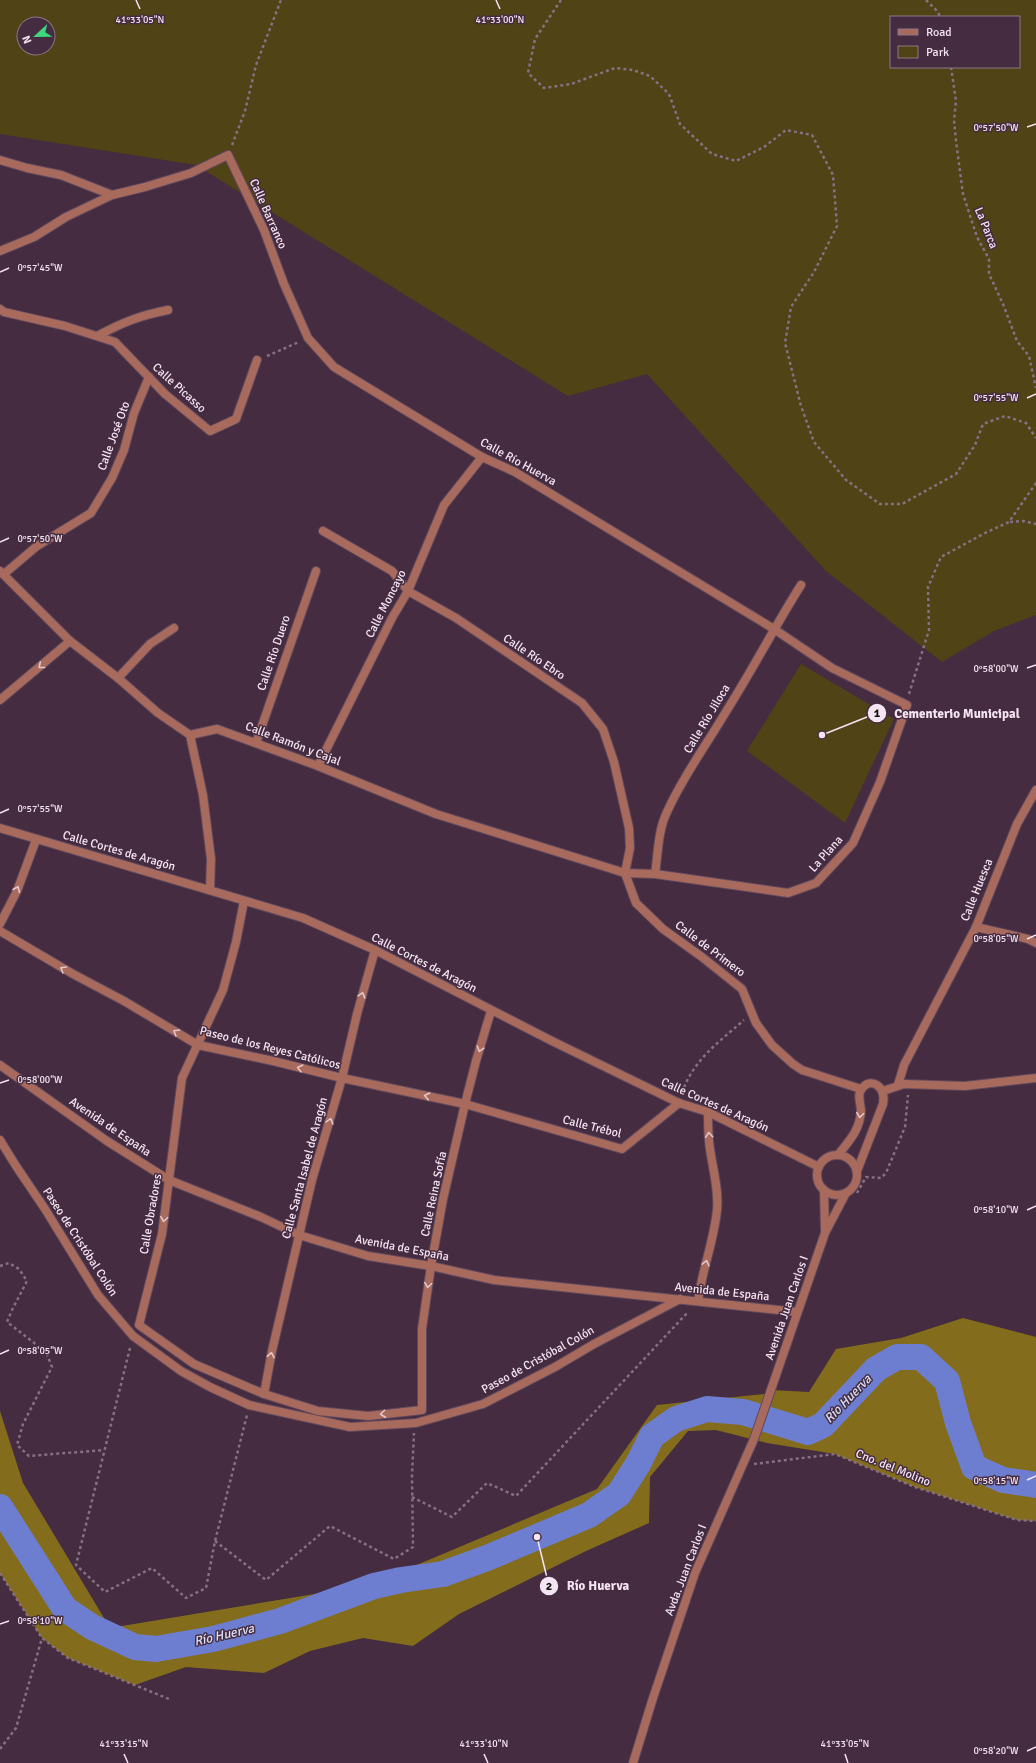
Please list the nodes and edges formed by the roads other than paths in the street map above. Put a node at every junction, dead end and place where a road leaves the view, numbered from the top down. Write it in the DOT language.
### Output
graph roads {
  1 [pos="0,160"];
  2 [pos="112,195"];
  3 [pos="0,251"];
  4 [pos="284,284"];
  5 [pos="0,309"];
  6 [pos="168,310"];
  7 [pos="97,336"];
  8 [pos="257,360"];
  9 [pos="148,377"];
  10 [pos="482,457"];
  11 [pos="323,531"];
  12 [pos="316,571"];
  13 [pos="2,572"];
  14 [pos="802,585"];
  15 [pos="408,591"];
  16 [pos="174,628"];
  17 [pos="774,629"];
  18 [pos="70,641"];
  19 [pos="118,678"];
  20 [pos="0,700"];
  21 [pos="907,705"];
  22 [pos="190,735"];
  23 [pos="256,743"];
  24 [pos="318,766"];
  25 [pos="1036,790"];
  26 [pos="0,828"];
  27 [pos="36,840"];
  28 [pos="625,873"];
  29 [pos="656,874"];
  30 [pos="210,890"];
  31 [pos="244,901"];
  32 [pos="0,924"];
  33 [pos="976,926"];
  34 [pos="0,931"];
  35 [pos="1036,943"];
  36 [pos="375,950"];
  37 [pos="491,1011"];
  38 [pos="198,1045"];
  39 [pos="0,1066"];
  40 [pos="342,1078"];
  41 [pos="1036,1078"];
  42 [pos="898,1085"];
  43 [pos="861,1089"];
  44 [pos="883,1091"];
  45 [pos="679,1103"];
  46 [pos="465,1104"];
  47 [pos="708,1112"];
  48 [pos="0,1140"];
  49 [pos="838,1155"];
  50 [pos="818,1167"];
  51 [pos="857,1171"];
  52 [pos="169,1180"];
  53 [pos="824,1190"];
  54 [pos="846,1193"];
  55 [pos="825,1233"];
  56 [pos="299,1235"];
  57 [pos="431,1266"];
  58 [pos="680,1299"];
  59 [pos="698,1301"];
  60 [pos="797,1312"];
  61 [pos="772,1390"];
  62 [pos="264,1394"];
  63 [pos="634,1763"];
  1 -- 2 [label="street"];
  2 -- 3 [label="street"];
  2 -- 4 [label="street, Calle Barranco"];
  4 -- 10 [label="street, Calle Río Huerva"];
  5 -- 7 [label="street, Calle Picasso"];
  6 -- 7 [label="street"];
  7 -- 9 [label="street, Calle Picasso"];
  8 -- 9 [label="street, Calle Picasso"];
  9 -- 13 [label="street, Calle José Oto"];
  10 -- 15 [label="street, Calle Moncayo"];
  10 -- 17 [label="street, Calle Río Huerva"];
  11 -- 15 [label="street, Calle Río Ebro"];
  12 -- 23 [label="street, Calle Río Duero"];
  13 -- 18 [label="street"];
  14 -- 17 [label="street, Calle Río Jiloca"];
  15 -- 24 [label="street, Calle Moncayo"];
  15 -- 28 [label="street, Calle Río Ebro"];
  16 -- 19 [label="street"];
  17 -- 21 [label="street, Calle Río Huerva"];
  17 -- 29 [label="street, Calle Río Jiloca"];
  18 -- 19 [label="street"];
  18 -- 20 [label="street, one-way"];
  19 -- 22 [label="street"];
  21 -- 29 [label="street, La Plana"];
  22 -- 23 [label="street, Calle Ramón y Cajal"];
  22 -- 30 [label="street"];
  23 -- 24 [label="street, Calle Ramón y Cajal"];
  24 -- 28 [label="street, Calle Ramón y Cajal"];
  25 -- 33 [label="street, Calle Huesca"];
  26 -- 27 [label="street, Calle Cortes de Aragón"];
  27 -- 30 [label="street, Calle Cortes de Aragón"];
  32 -- 27 [label="street, one-way"];
  28 -- 29 [label="street, La Plana"];
  28 -- 43 [label="street, Calle de Primero"];
  30 -- 31 [label="street, Calle Cortes de Aragón"];
  31 -- 36 [label="street, Calle Cortes de Aragón"];
  31 -- 38 [label="street, Calle Obradores"];
  33 -- 35 [label="street"];
  33 -- 42 [label="street, Calle Huesca"];
  38 -- 34 [label="street, Paseo de los Reyes Católicos, one-way"];
  36 -- 37 [label="street, Calle Cortes de Aragón"];
  40 -- 36 [label="street, Calle Santa Isabel de Aragón, one-way"];
  37 -- 45 [label="street, Calle Cortes de Aragón"];
  37 -- 46 [label="street, Calle Reina Sofía, one-way"];
  40 -- 38 [label="street, Paseo de los Reyes Católicos, one-way"];
  38 -- 52 [label="street, Calle Obradores"];
  39 -- 52 [label="street, Avenida de España"];
  46 -- 40 [label="street, Paseo de los Reyes Católicos, one-way"];
  56 -- 40 [label="street, Calle Santa Isabel de Aragón, one-way"];
  41 -- 42 [label="street"];
  42 -- 44 [label="street"];
  43 -- 44 [label="street"];
  43 -- 49 [label="street, one-way"];
  44 -- 51 [label="street"];
  45 -- 46 [label="street, Calle Trébol"];
  45 -- 47 [label="street, Calle Cortes de Aragón"];
  46 -- 57 [label="street, Calle Reina Sofía"];
  47 -- 50 [label="street, Calle Cortes de Aragón"];
  59 -- 47 [label="street, one-way"];
  48 -- 58 [label="street, Paseo de Cristóbal Colón"];
  49 -- 50 [label="street"];
  49 -- 51 [label="street"];
  50 -- 53 [label="street"];
  51 -- 54 [label="street"];
  52 -- 56 [label="street, Avenida de España"];
  52 -- 62 [label="street, Calle Obradores, one-way"];
  53 -- 54 [label="street"];
  53 -- 55 [label="street, Avenida Juan Carlos I"];
  54 -- 55 [label="street, Avenida Juan Carlos I"];
  55 -- 60 [label="street, Avenida Juan Carlos I"];
  56 -- 57 [label="street, Avenida de España"];
  62 -- 56 [label="street, Calle Santa Isabel de Aragón, one-way"];
  57 -- 58 [label="street, Avenida de España"];
  57 -- 62 [label="street, Calle Reina Sofía, one-way"];
  58 -- 59 [label="street, Avenida de España"];
  59 -- 60 [label="street, Avenida de España"];
  60 -- 61 [label="street, Avenida Juan Carlos I"];
  61 -- 63 [label="street, Avda. Juan Carlos I"];
}
